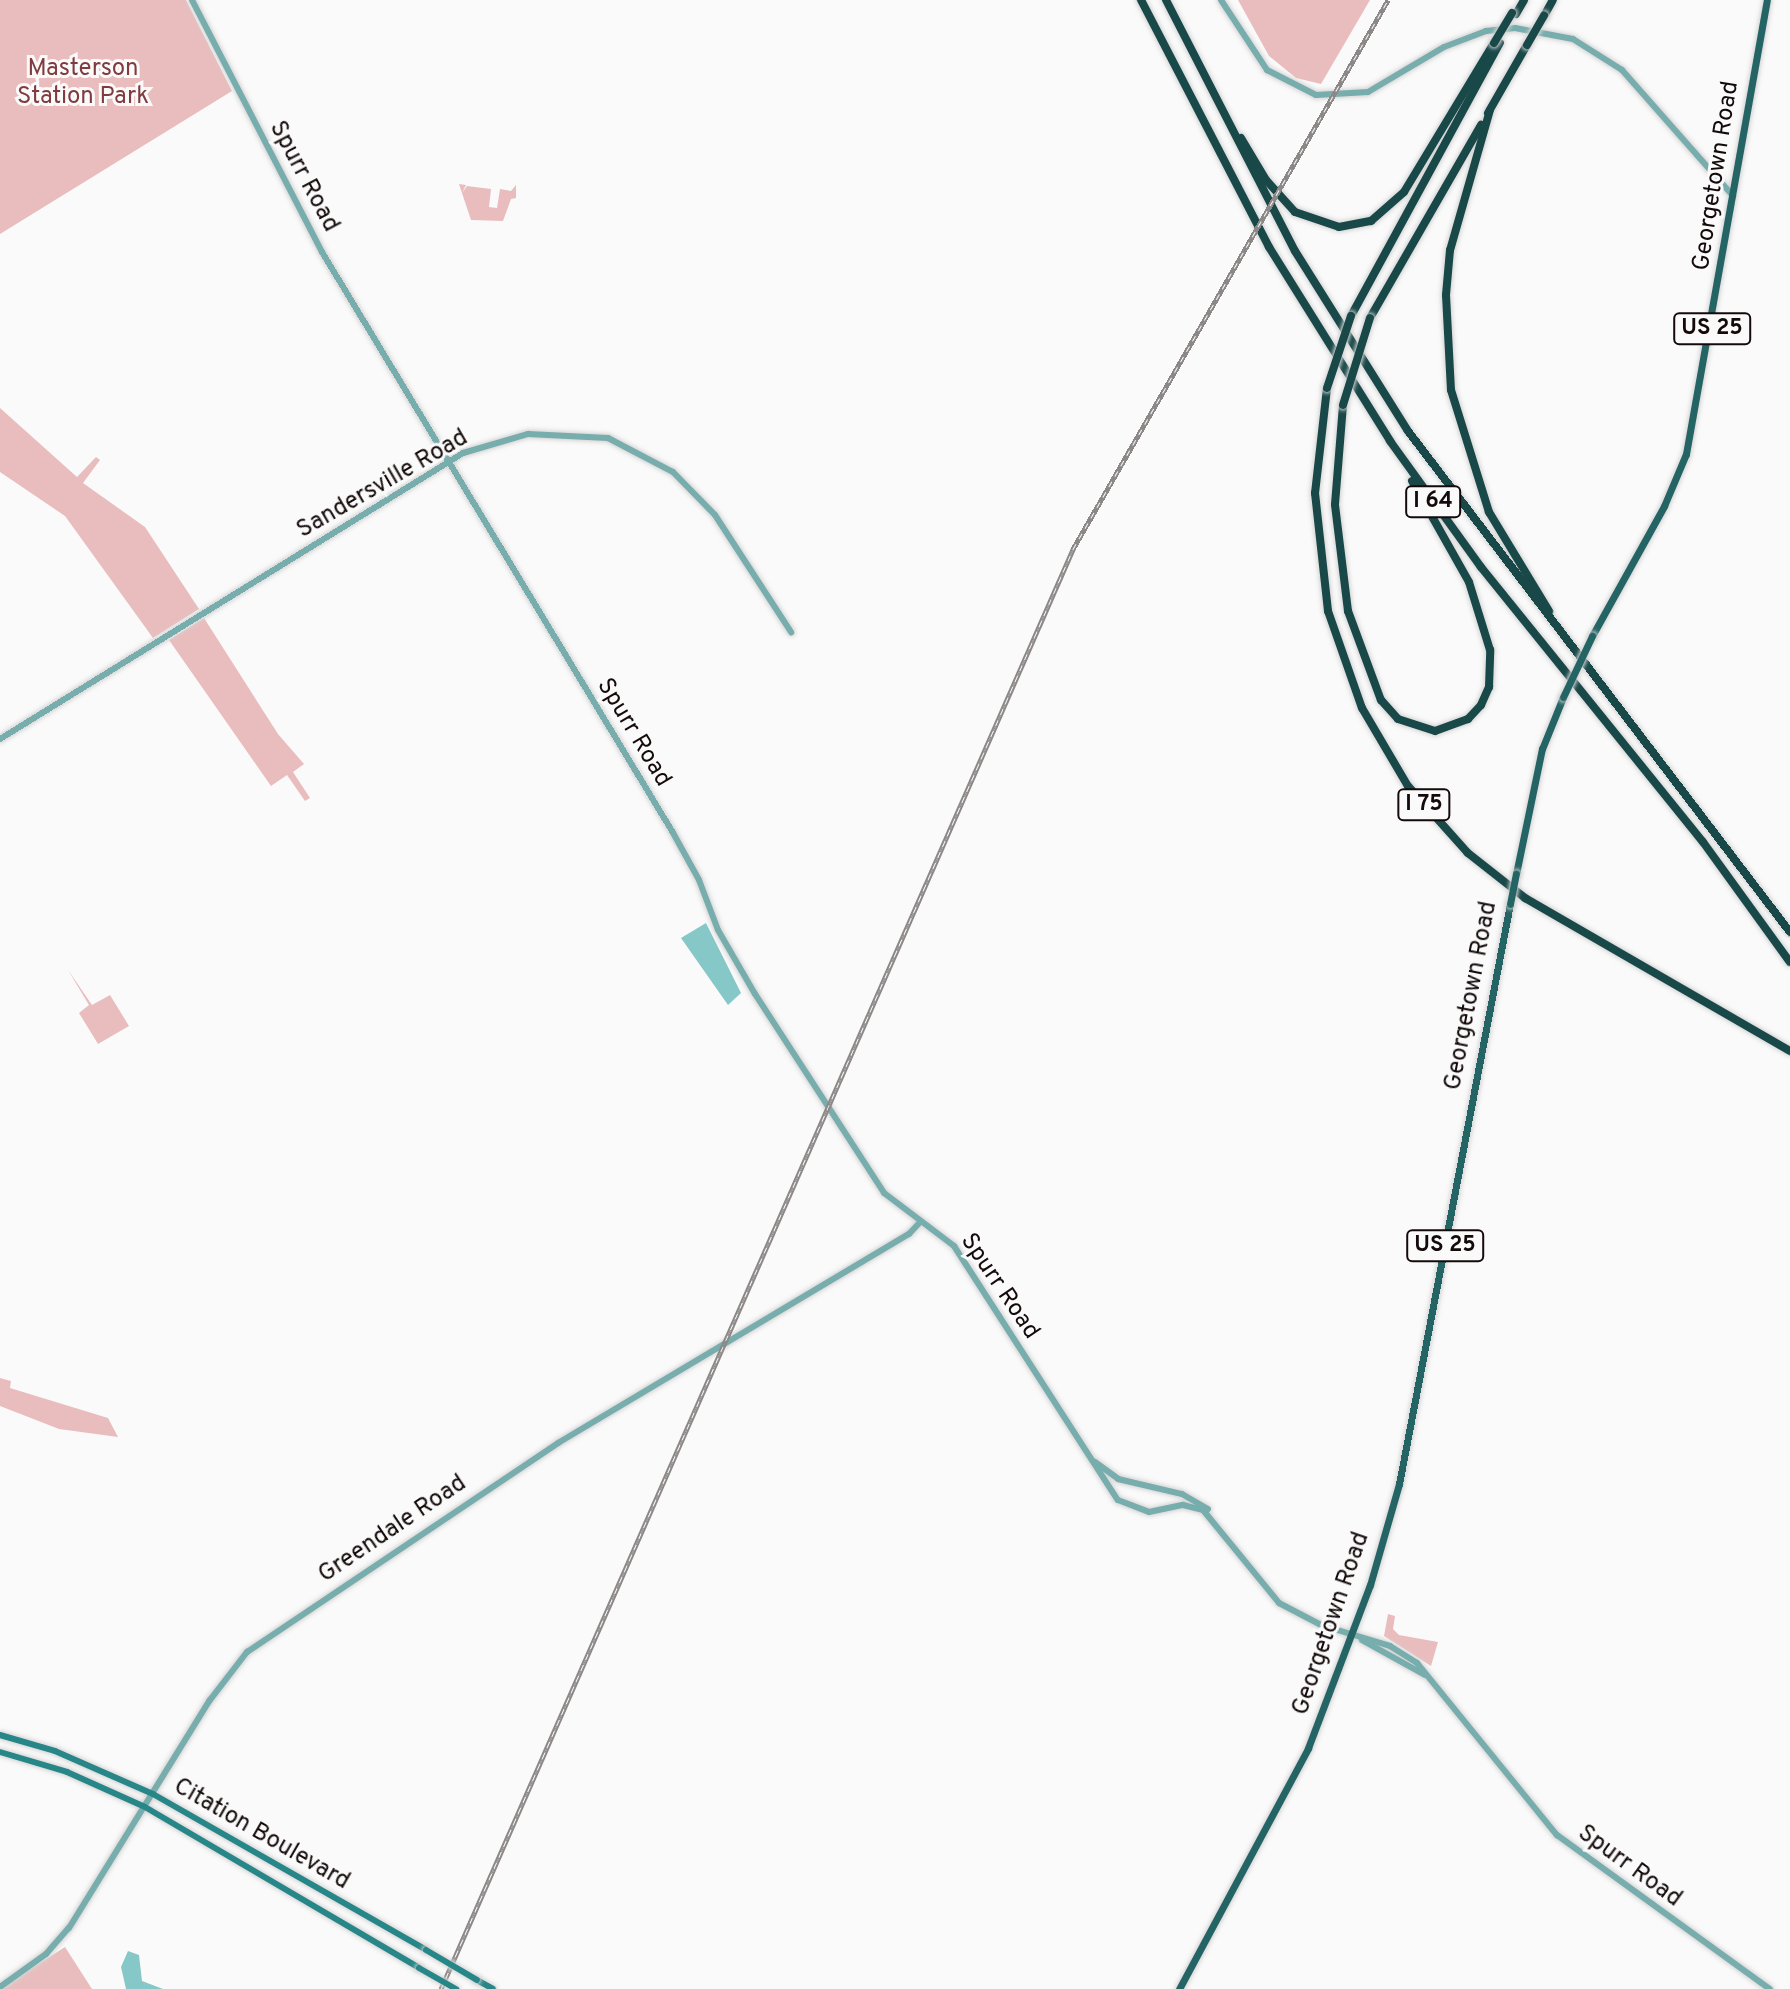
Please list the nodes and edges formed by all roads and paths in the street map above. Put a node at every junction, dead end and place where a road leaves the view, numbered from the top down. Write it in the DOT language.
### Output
graph roads {
  1 [pos="192,0"];
  2 [pos="1141,0"];
  3 [pos="1166,0"];
  4 [pos="1221,0"];
  5 [pos="1522,0"];
  6 [pos="1553,0"];
  7 [pos="1767,0"];
  8 [pos="1497,43"];
  9 [pos="1490,110"];
  10 [pos="1733,196"];
  11 [pos="1390,441"];
  12 [pos="448,462"];
  13 [pos="791,632"];
  14 [pos="1595,677"];
  15 [pos="0,739"];
  16 [pos="1790,932"];
  17 [pos="1790,962"];
  18 [pos="1790,1051"];
  19 [pos="920,1222"];
  20 [pos="1085,1451"];
  21 [pos="1223,1532"];
  22 [pos="1355,1635"];
  23 [pos="0,1735"];
  24 [pos="0,1752"];
  25 [pos="153,1794"];
  26 [pos="145,1807"];
  27 [pos="0,1987"];
  28 [pos="456,1989"];
  29 [pos="493,1989"];
  30 [pos="1179,1989"];
  31 [pos="1770,1989"];
  1 -- 12 [label="street, Spurr Road"];
  2 -- 11 [label="highway, I 64"];
  3 -- 8 [label="highway"];
  3 -- 14 [label="highway, I 64"];
  4 -- 10 [label="street"];
  5 -- 8 [label="highway, I 75, bridge"];
  6 -- 9 [label="highway, bridge"];
  7 -- 10 [label="main road, Georgetown Road / US 25"];
  8 -- 18 [label="highway, I 75, bridge"];
  9 -- 11 [label="highway, bridge"];
  9 -- 14 [label="highway"];
  10 -- 22 [label="main road, Georgetown Road / US 25, bridge"];
  11 -- 17 [label="highway, I 64"];
  12 -- 13 [label="street, Sandersville Road"];
  12 -- 15 [label="street, Sandersville Road"];
  12 -- 19 [label="street, Spurr Road"];
  14 -- 16 [label="highway, I 64"];
  19 -- 20 [label="street, Spurr Road"];
  19 -- 25 [label="street, Greendale Road"];
  20 -- 21 [label="street, Spurr Road"];
  20 -- 21 [label="street, Spurr Road"];
  21 -- 22 [label="street, Spurr Road"];
  22 -- 30 [label="main road, Georgetown Road / US 25"];
  22 -- 31 [label="street, Spurr Road"];
  23 -- 25 [label="main road, Citation Boulevard"];
  24 -- 26 [label="main road, Citation Boulevard"];
  25 -- 26 [label="street, Greendale Road"];
  25 -- 29 [label="main road, Citation Boulevard, bridge"];
  26 -- 27 [label="street, Greendale Road"];
  26 -- 28 [label="main road, Citation Boulevard, bridge"];
}
